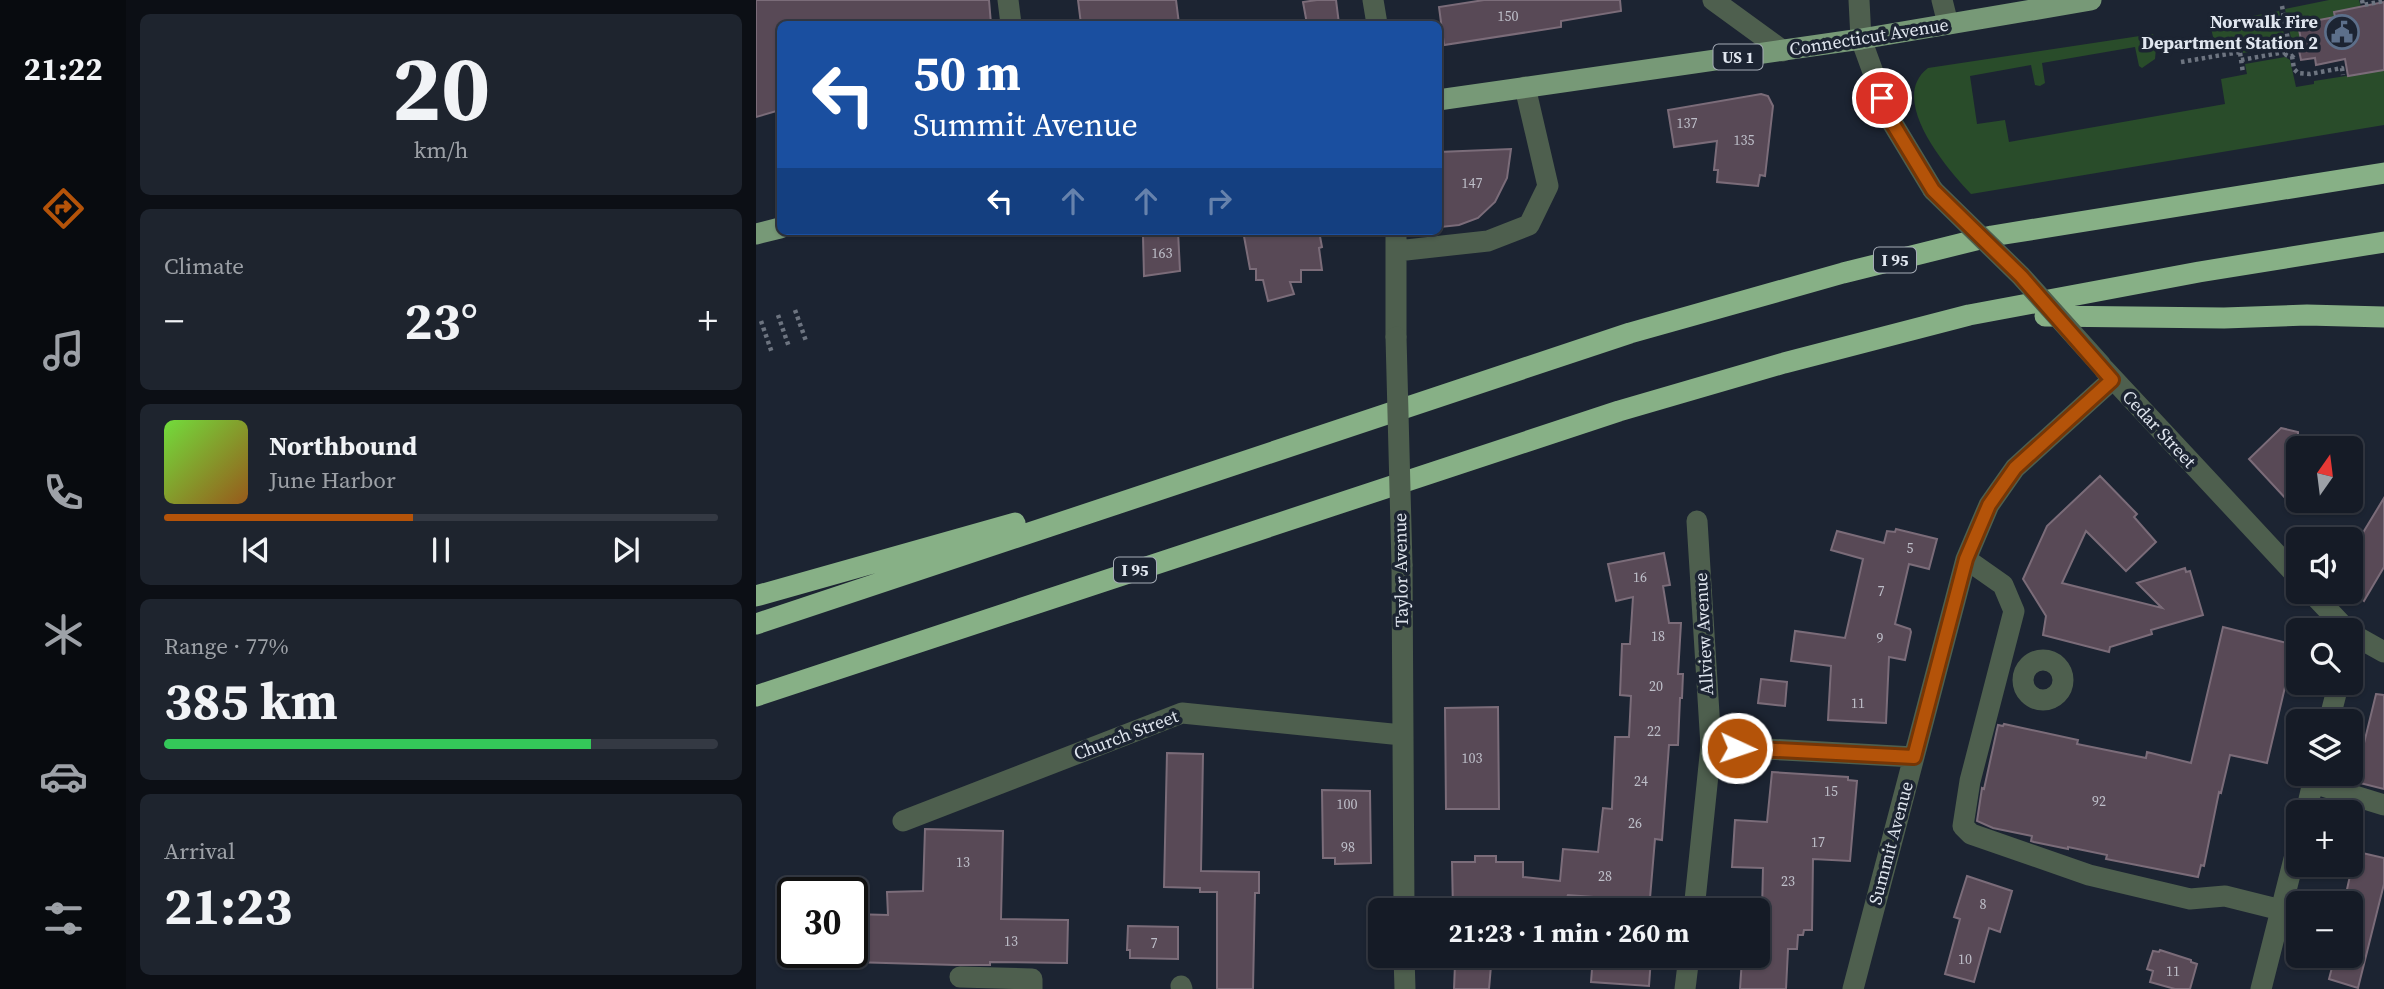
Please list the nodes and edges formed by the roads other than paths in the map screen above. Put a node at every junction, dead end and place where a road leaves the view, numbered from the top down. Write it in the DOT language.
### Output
graph roads {
  1 [pos="1008,0"];
  2 [pos="1373,0"];
  3 [pos="1713,0"];
  4 [pos="1859,0"];
  5 [pos="1942,0"];
  6 [pos="2091,0"];
  7 [pos="2041,4"];
  8 [pos="1011,21"];
  9 [pos="1376,21"];
  10 [pos="1948,24"];
  11 [pos="1861,39"];
  12 [pos="1783,51"];
  13 [pos="1525,87"];
  14 [pos="1442,99"];
  15 [pos="2384,173"];
  16 [pos="777,229"];
  17 [pos="756,234"];
  18 [pos="1396,241"];
  19 [pos="2384,242"];
  20 [pos="1969,315"];
  21 [pos="2384,317"];
  22 [pos="2106,372"];
  23 [pos="1277,450"];
  24 [pos="1697,521"];
  25 [pos="1966,559"];
  26 [pos="2286,564"];
  27 [pos="756,596"];
  28 [pos="2322,604"];
  29 [pos="2336,618"];
  30 [pos="756,624"];
  31 [pos="2363,640"];
  32 [pos="2384,652"];
  33 [pos="1999,668"];
  34 [pos="2023,674"];
  35 [pos="757,696"];
  36 [pos="1402,735"];
  37 [pos="1711,746"];
  38 [pos="1914,757"];
  39 [pos="2335,786"];
  40 [pos="2384,805"];
  41 [pos="903,821"];
  42 [pos="2289,877"];
  43 [pos="1404,898"];
  44 [pos="1695,898"];
  45 [pos="2281,910"];
  46 [pos="1404,968"];
  47 [pos="1688,968"];
  48 [pos="960,976"];
  49 [pos="1032,989"];
  50 [pos="1405,989"];
  51 [pos="1685,989"];
  52 [pos="1853,989"];
  53 [pos="2261,989"];
  1 -- 8 [label="street"];
  2 -- 9 [label="street"];
  3 -- 12 [label="street"];
  4 -- 11 [label="street, Cedar Street"];
  5 -- 10 [label="street"];
  6 -- 7 [label="main road, Connecticut Avenue / US 1"];
  7 -- 10 [label="main road, Connecticut Avenue / US 1"];
  10 -- 11 [label="main road, Connecticut Avenue / US 1"];
  11 -- 12 [label="main road, Connecticut Avenue / US 1"];
  11 -- 22 [label="street, Cedar Street, bridge"];
  12 -- 13 [label="main road, Connecticut Avenue / US 1"];
  13 -- 14 [label="main road, Connecticut Avenue / US 1"];
  13 -- 18 [label="street"];
  15 -- 23 [label="highway, I 95"];
  16 -- 17 [label="main road"];
  18 -- 36 [label="street, Taylor Avenue, bridge"];
  19 -- 20 [label="highway, I 95"];
  20 -- 21 [label="highway"];
  20 -- 35 [label="highway, I 95"];
  22 -- 25 [label="street, Summit Avenue"];
  22 -- 26 [label="street, Cedar Street"];
  23 -- 27 [label="highway"];
  23 -- 30 [label="highway, I 95"];
  24 -- 37 [label="street, Allview Avenue"];
  25 -- 33 [label="street"];
  25 -- 38 [label="street, Summit Avenue"];
  28 -- 29 [label="street"];
  31 -- 32 [label="street"];
  33 -- 34 [label="street"];
  33 -- 45 [label="street"];
  36 -- 41 [label="street, Church Street"];
  36 -- 43 [label="street, Taylor Avenue"];
  37 -- 38 [label="street"];
  37 -- 44 [label="street, Allview Avenue"];
  38 -- 52 [label="street, Summit Avenue"];
  39 -- 40 [label="street"];
  42 -- 45 [label="street"];
  45 -- 53 [label="street"];
  46 -- 50 [label="street"];
  47 -- 51 [label="street"];
  48 -- 49 [label="street"];
}
